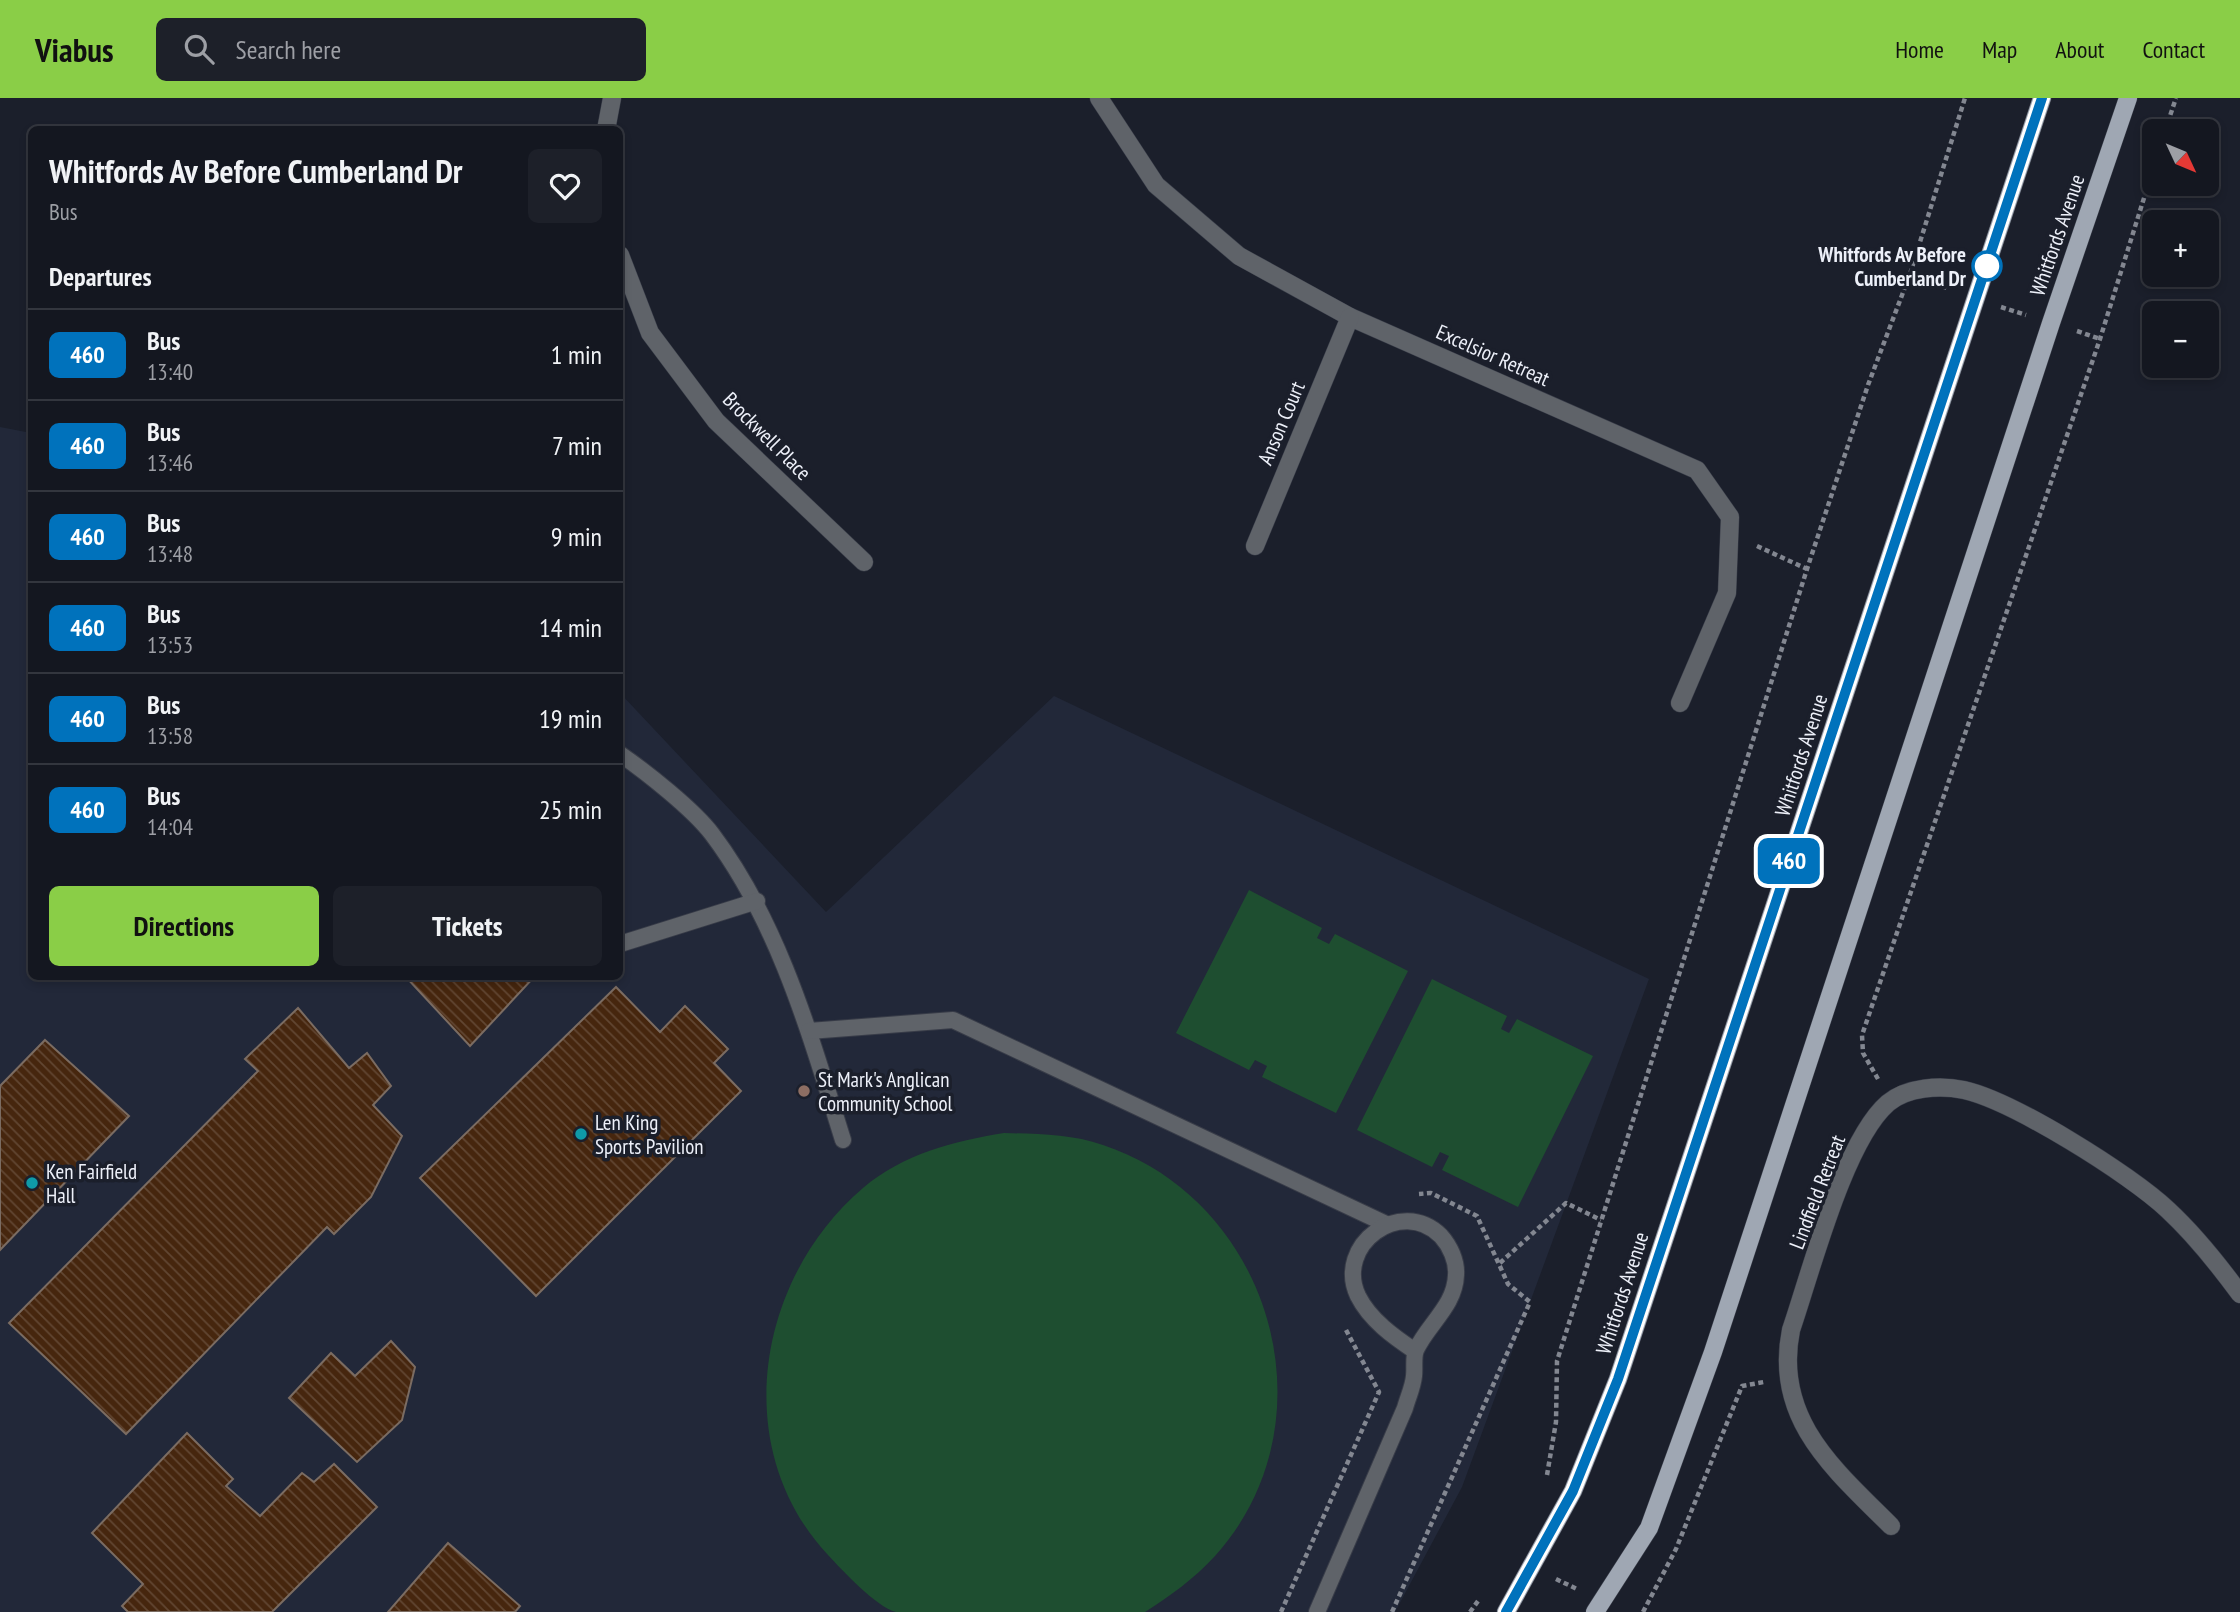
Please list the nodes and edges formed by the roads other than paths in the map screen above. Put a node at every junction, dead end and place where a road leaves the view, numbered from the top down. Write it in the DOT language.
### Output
graph roads {
  1 [pos="612,98"];
  2 [pos="1099,98"];
  3 [pos="2042,98"];
  4 [pos="2128,98"];
  5 [pos="607,126"];
  6 [pos="623,263"];
  7 [pos="1350,317"];
  8 [pos="1255,546"];
  9 [pos="864,562"];
  10 [pos="1680,703"];
  11 [pos="623,756"];
  12 [pos="757,901"];
  13 [pos="623,942"];
  14 [pos="809,1031"];
  15 [pos="843,1140"];
  16 [pos="1386,1224"];
  17 [pos="2240,1294"];
  18 [pos="1416,1351"];
  19 [pos="1891,1526"];
  20 [pos="1599,1606"];
  21 [pos="1317,1612"];
  22 [pos="1506,1612"];
  1 -- 5 [label="street"];
  2 -- 7 [label="street, Excelsior Retreat"];
  3 -- 22 [label="main road, Whitfords Avenue"];
  4 -- 20 [label="main road, Whitfords Avenue"];
  6 -- 9 [label="street, Brockwell Place"];
  7 -- 8 [label="street, Anson Court"];
  7 -- 10 [label="street, Excelsior Retreat"];
  11 -- 12 [label="lane"];
  12 -- 13 [label="lane"];
  12 -- 14 [label="lane"];
  14 -- 15 [label="lane"];
  14 -- 16 [label="lane"];
  16 -- 18 [label="lane"];
  16 -- 18 [label="lane"];
  17 -- 19 [label="street, Lindfield Retreat"];
  18 -- 21 [label="lane"];
}
